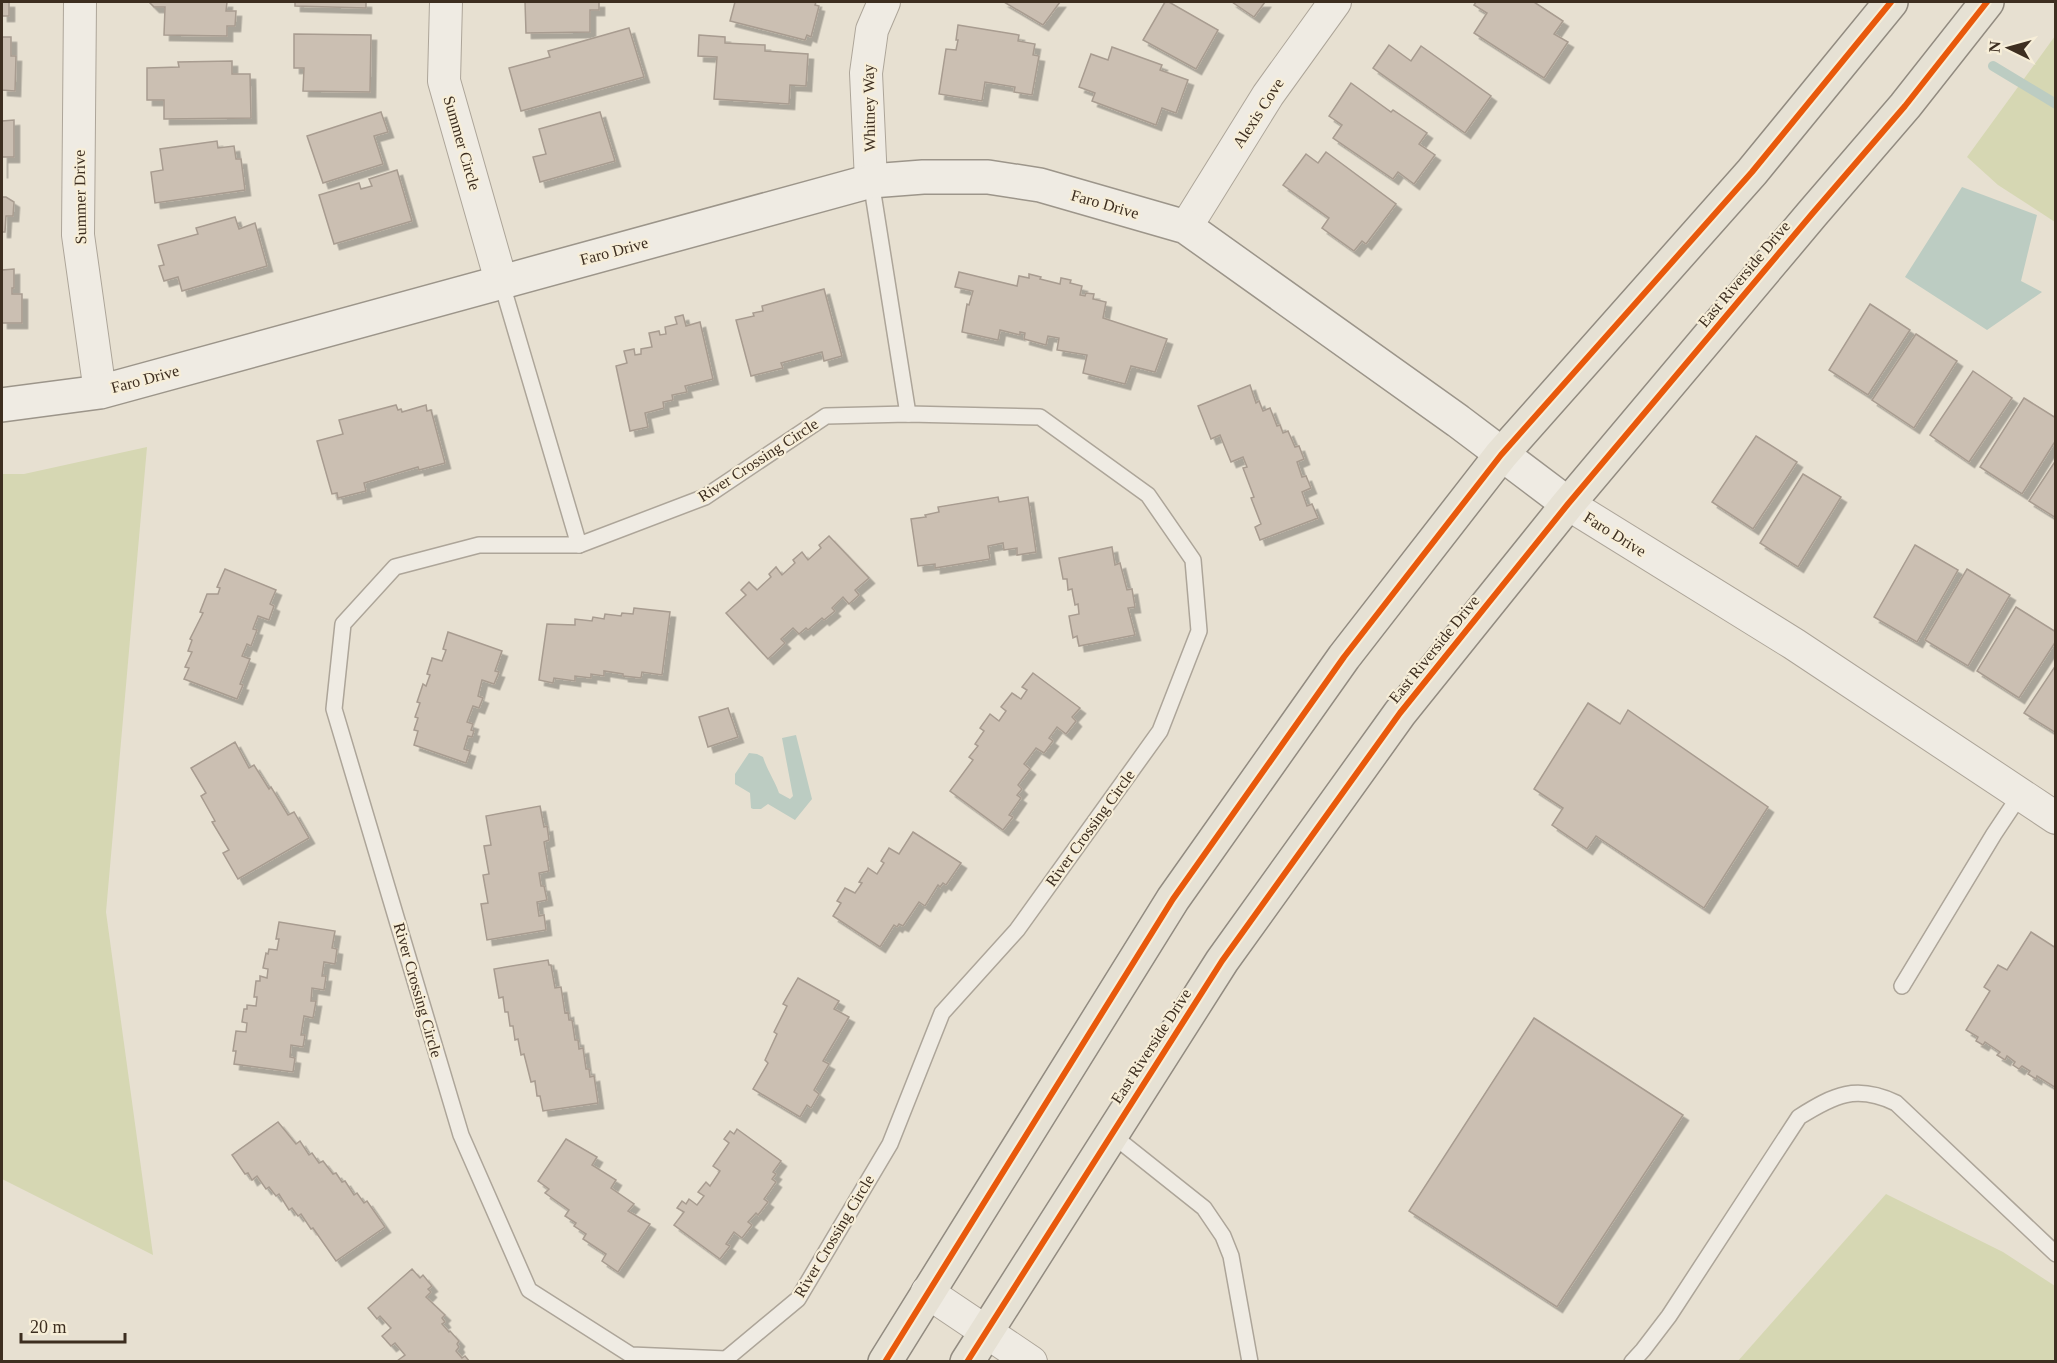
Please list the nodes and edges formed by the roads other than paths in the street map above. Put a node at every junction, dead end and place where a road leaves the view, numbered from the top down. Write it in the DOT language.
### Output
graph roads {
  1 [pos="80,2"];
  2 [pos="446,2"];
  3 [pos="884,2"];
  4 [pos="1335,2"];
  5 [pos="1891,2"];
  6 [pos="1987,2"];
  7 [pos="871,181"];
  8 [pos="1186,227"];
  9 [pos="501,281"];
  10 [pos="100,392"];
  11 [pos="2,405"];
  12 [pos="908,414"];
  13 [pos="1501,455"];
  14 [pos="1568,504"];
  15 [pos="579,545"];
  16 [pos="2020,795"];
  17 [pos="2055,818"];
  18 [pos="1902,986"];
  19 [pos="1111,1134"];
  20 [pos="2055,1254"];
  21 [pos="927,1292"];
  22 [pos="985,1332"];
  23 [pos="885,1362"];
  24 [pos="967,1362"];
  25 [pos="1031,1362"];
  26 [pos="1250,1362"];
  27 [pos="1632,1362"];
  1 -- 10 [label="street, Summer Drive"];
  2 -- 9 [label="street, Summer Circle"];
  3 -- 7 [label="street, Whitney Way"];
  4 -- 8 [label="street, Alexis Cove"];
  5 -- 13 [label="main road"];
  6 -- 14 [label="main road, East Riverside Drive"];
  7 -- 8 [label="street, Faro Drive"];
  7 -- 9 [label="street, Faro Drive"];
  7 -- 12 [label="lane"];
  8 -- 13 [label="street, Faro Drive"];
  9 -- 10 [label="street, Faro Drive"];
  9 -- 15 [label="lane"];
  10 -- 11 [label="street, Faro Drive"];
  12 -- 15 [label="lane, River Crossing Circle"];
  12 -- 15 [label="lane, River Crossing Circle"];
  13 -- 14 [label="street, Faro Drive"];
  13 -- 21 [label="main road"];
  14 -- 16 [label="street, Faro Drive"];
  14 -- 19 [label="main road, East Riverside Drive"];
  16 -- 17 [label="street, Faro Drive"];
  16 -- 18 [label="lane"];
  19 -- 22 [label="main road, East Riverside Drive"];
  19 -- 26 [label="lane"];
  20 -- 27 [label="lane"];
  21 -- 22 [label="street"];
  21 -- 23 [label="main road"];
  22 -- 24 [label="main road, East Riverside Drive"];
  22 -- 25 [label="street"];
}
